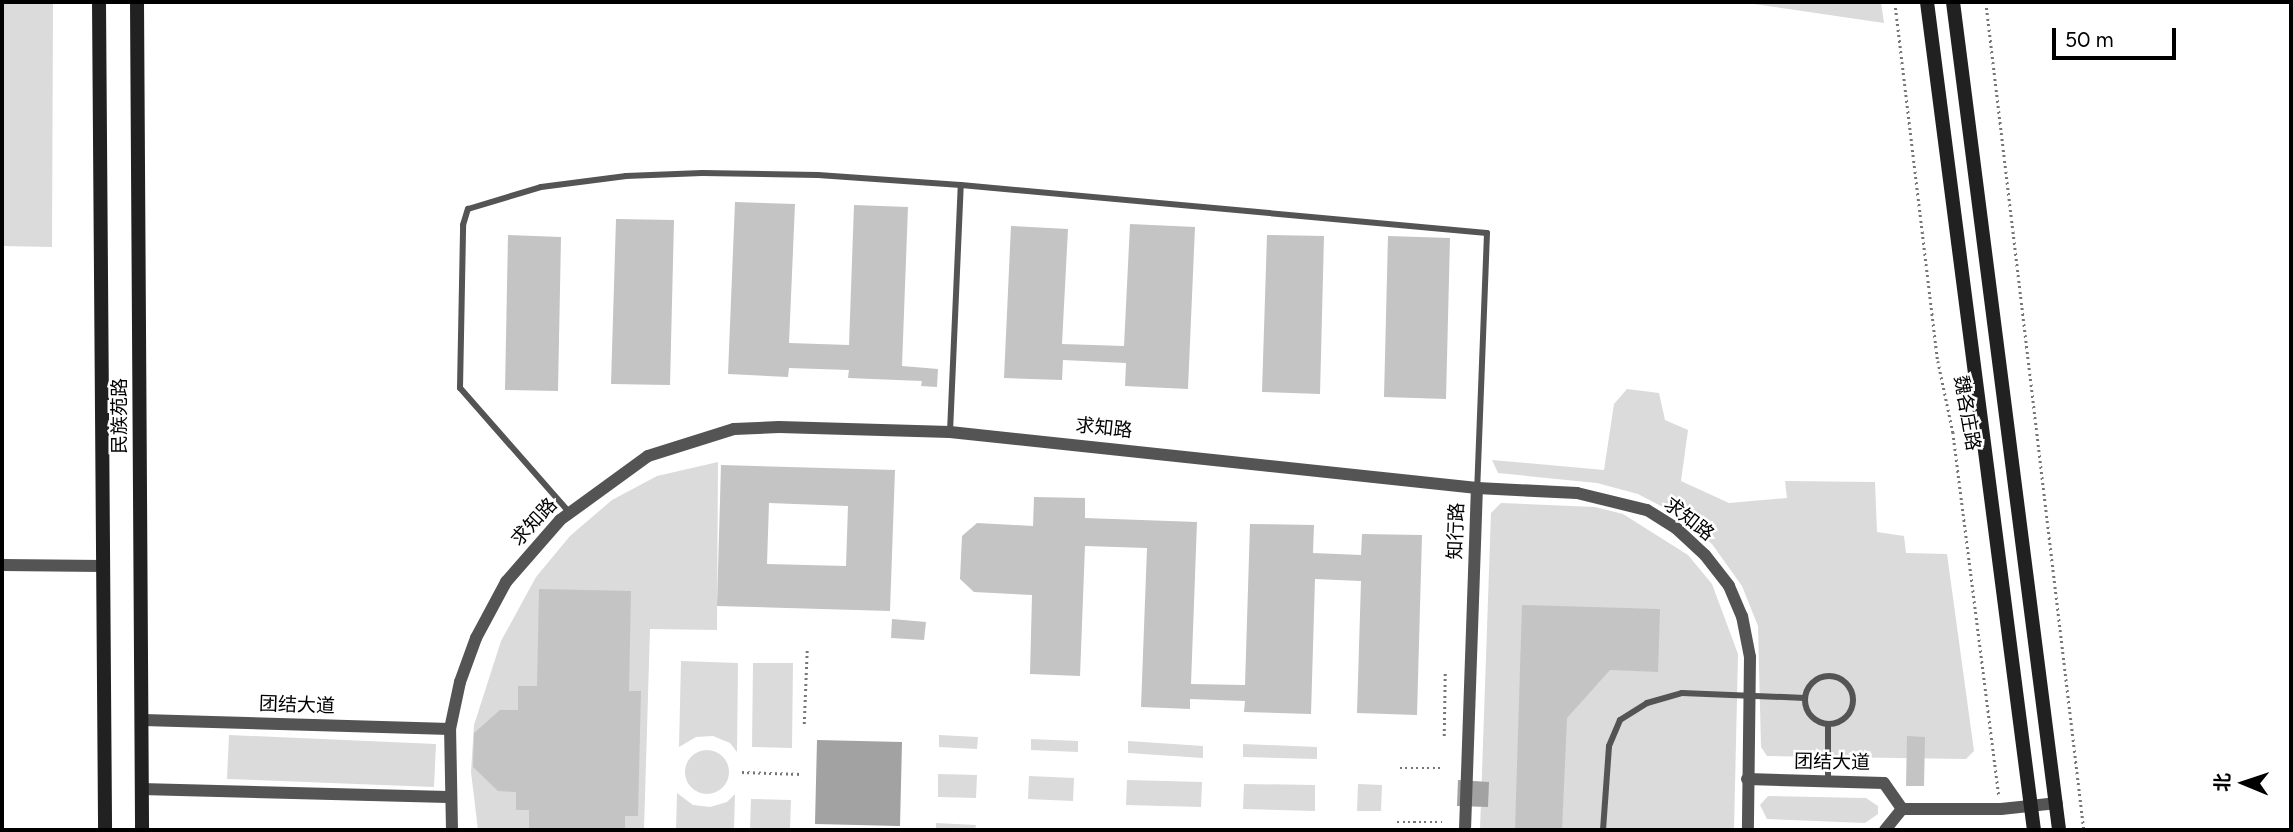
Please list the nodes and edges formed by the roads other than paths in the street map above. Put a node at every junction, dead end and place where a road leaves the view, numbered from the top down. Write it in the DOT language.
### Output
graph roads {
  1 [pos="99,2"];
  2 [pos="137,2"];
  3 [pos="1927,2"];
  4 [pos="1953,2"];
  5 [pos="961,185"];
  6 [pos="950,432"];
  7 [pos="1477,488"];
  8 [pos="569,512"];
  9 [pos="2,565"];
  10 [pos="103,566"];
  11 [pos="1751,696"];
  12 [pos="1805,698"];
  13 [pos="142,720"];
  14 [pos="1828,724"];
  15 [pos="450,729"];
  16 [pos="1747,779"];
  17 [pos="1828,781"];
  18 [pos="142,789"];
  19 [pos="448,797"];
  20 [pos="2056,803"];
  21 [pos="2031,806"];
  22 [pos="1902,809"];
  23 [pos="105,830"];
  24 [pos="142,830"];
  25 [pos="452,830"];
  26 [pos="1465,830"];
  27 [pos="1603,830"];
  28 [pos="1746,830"];
  29 [pos="1885,830"];
  30 [pos="2034,830"];
  31 [pos="2059,830"];
  1 -- 10 [label="main road, 民族苑路"];
  2 -- 13 [label="main road, 民族苑路"];
  3 -- 21 [label="main road, 魏各庄路"];
  4 -- 20 [label="main road, 魏各庄路"];
  5 -- 6 [label="lane"];
  5 -- 7 [label="lane, 知行路"];
  5 -- 8 [label="lane"];
  6 -- 7 [label="street, 求知路"];
  6 -- 8 [label="street, 求知路"];
  7 -- 11 [label="street, 求知路"];
  7 -- 26 [label="street, 知行路"];
  8 -- 15 [label="street, 求知路"];
  9 -- 10 [label="street"];
  10 -- 23 [label="main road, 民族苑路"];
  11 -- 12 [label="lane"];
  11 -- 16 [label="street, 求知路"];
  11 -- 27 [label="lane"];
  12 -- 14 [label="lane"];
  12 -- 14 [label="lane"];
  13 -- 15 [label="street, 团结大道"];
  13 -- 18 [label="main road, 民族苑路"];
  14 -- 17 [label="lane"];
  15 -- 19 [label="street, 求知路"];
  16 -- 17 [label="street, 团结大道"];
  16 -- 28 [label="street, 求知路"];
  17 -- 22 [label="street, 团结大道"];
  18 -- 19 [label="street"];
  18 -- 24 [label="main road, 民族苑路"];
  19 -- 25 [label="street, 求知路"];
  20 -- 21 [label="street"];
  20 -- 31 [label="main road, 魏各庄路"];
  21 -- 22 [label="street"];
  21 -- 30 [label="main road, 魏各庄路"];
  22 -- 29 [label="street"];
}
